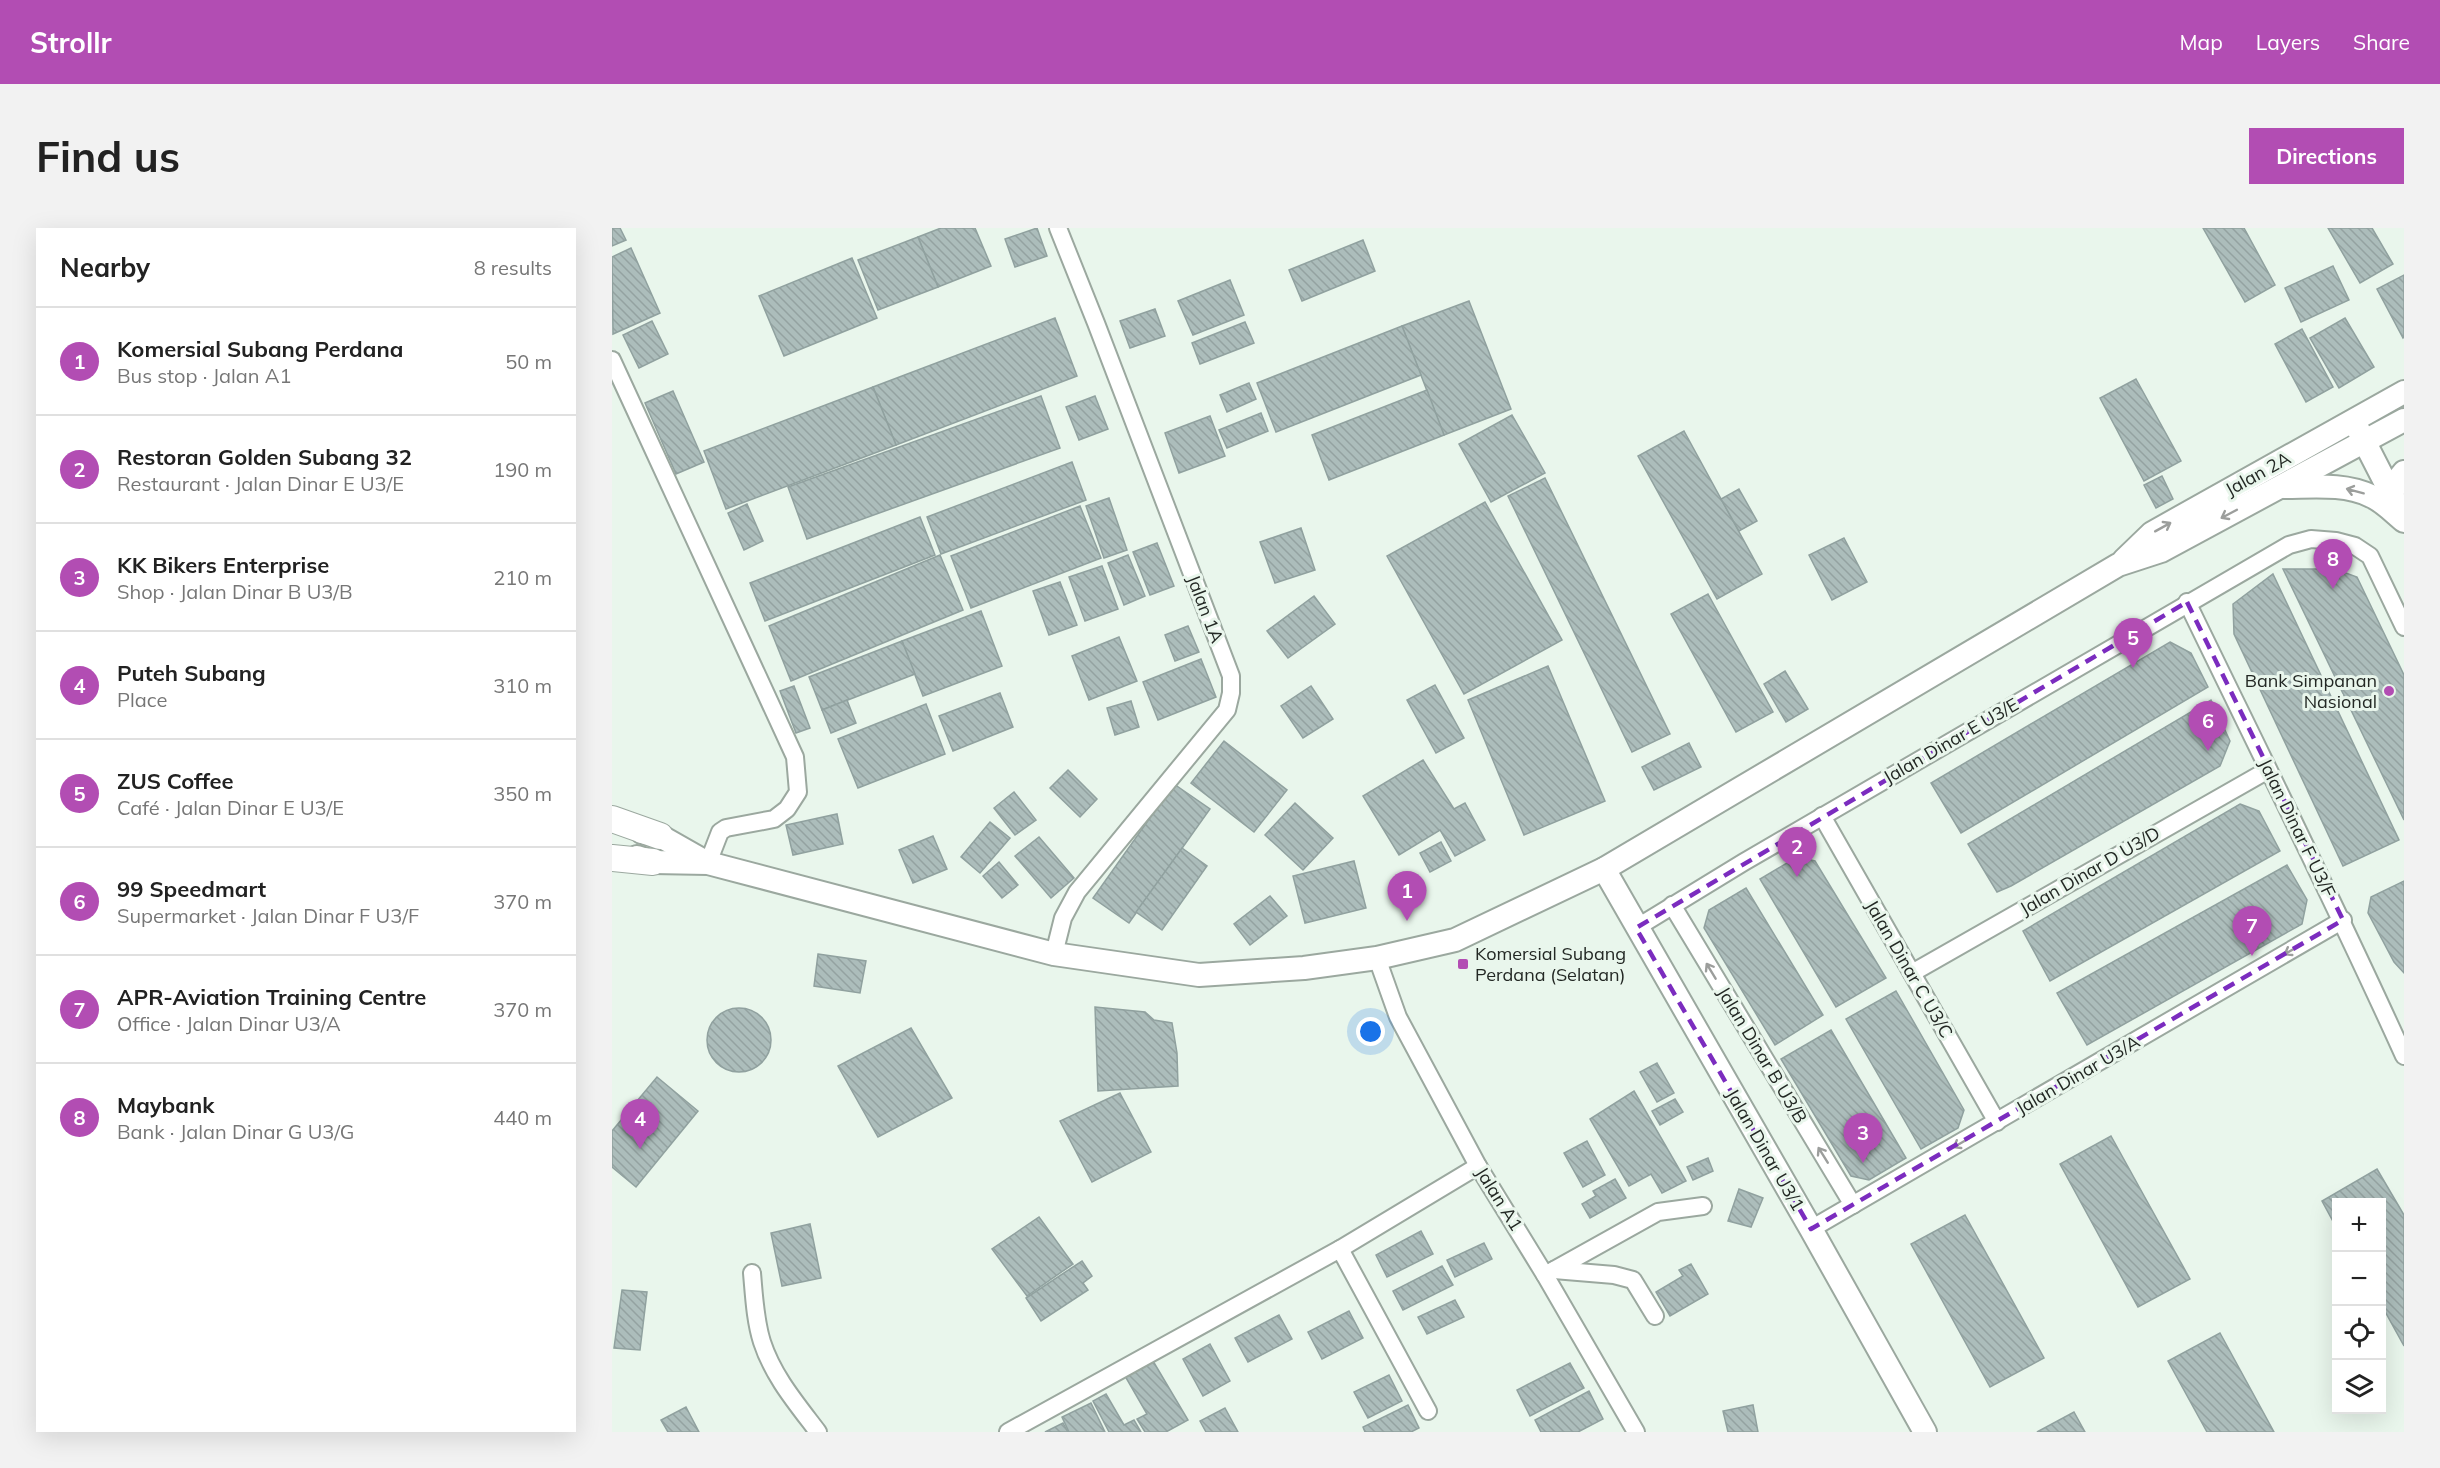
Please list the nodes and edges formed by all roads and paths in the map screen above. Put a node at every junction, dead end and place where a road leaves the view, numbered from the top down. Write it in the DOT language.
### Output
graph roads {
  1 [pos="1058,228"];
  2 [pos="612,360"];
  3 [pos="2401,401"];
  4 [pos="2353,420"];
  5 [pos="2404,420"];
  6 [pos="2365,441"];
  7 [pos="2404,472"];
  8 [pos="2281,486"];
  9 [pos="2392,496"];
  10 [pos="2404,520"];
  11 [pos="2118,565"];
  12 [pos="2187,602"];
  13 [pos="2404,627"];
  14 [pos="2268,770"];
  15 [pos="1822,816"];
  16 [pos="612,819"];
  17 [pos="612,825"];
  18 [pos="660,836"];
  19 [pos="612,851"];
  20 [pos="612,858"];
  21 [pos="653,862"];
  22 [pos="708,863"];
  23 [pos="1604,869"];
  24 [pos="1672,905"];
  25 [pos="2343,920"];
  26 [pos="1636,928"];
  27 [pos="1054,954"];
  28 [pos="1377,958"];
  29 [pos="1912,973"];
  30 [pos="2404,1056"];
  31 [pos="1997,1122"];
  32 [pos="1478,1166"];
  33 [pos="1853,1205"];
  34 [pos="1703,1206"];
  35 [pos="1811,1229"];
  36 [pos="1340,1248"];
  37 [pos="752,1273"];
  38 [pos="1550,1273"];
  39 [pos="1655,1316"];
  40 [pos="1428,1412"];
  41 [pos="818,1432"];
  42 [pos="1008,1432"];
  43 [pos="1636,1432"];
  44 [pos="1925,1432"];
  1 -- 27 [label="street, Jalan 1A"];
  2 -- 22 [label="street"];
  3 -- 4 [label="street, Jalan 2A"];
  4 -- 6 [label="street"];
  11 -- 4 [label="street, Jalan 2A, one-way"];
  5 -- 6 [label="street"];
  6 -- 8 [label="street"];
  6 -- 9 [label="street"];
  7 -- 9 [label="street"];
  10 -- 8 [label="street, one-way"];
  8 -- 11 [label="street, one-way"];
  9 -- 10 [label="street"];
  11 -- 23 [label="street"];
  12 -- 13 [label="street, Jalan Dinar E U3/E"];
  12 -- 14 [label="street, Jalan Dinar F U3/F"];
  12 -- 15 [label="street, Jalan Dinar E U3/E"];
  14 -- 25 [label="street, Jalan Dinar F U3/F"];
  14 -- 29 [label="street, Jalan Dinar D U3/D"];
  15 -- 24 [label="street, Jalan Dinar E U3/E"];
  15 -- 29 [label="street, Jalan Dinar C U3/C"];
  16 -- 18 [label="main road"];
  17 -- 18 [label="street"];
  18 -- 22 [label="street"];
  19 -- 21 [label="street"];
  20 -- 21 [label="main road"];
  21 -- 22 [label="street"];
  22 -- 27 [label="street"];
  23 -- 26 [label="street, Jalan Dinar U3/1"];
  23 -- 28 [label="street"];
  24 -- 26 [label="street, Jalan Dinar E U3/E"];
  33 -- 24 [label="street, Jalan Dinar B U3/B, one-way"];
  25 -- 30 [label="street, Jalan Dinar F U3/F"];
  25 -- 31 [label="street, Jalan Dinar U3/A, one-way"];
  26 -- 35 [label="street, Jalan Dinar U3/1"];
  27 -- 28 [label="street"];
  28 -- 32 [label="street, Jalan A1"];
  29 -- 31 [label="street, Jalan Dinar C U3/C"];
  31 -- 33 [label="street, Jalan Dinar U3/A, one-way"];
  32 -- 36 [label="street"];
  32 -- 38 [label="street, Jalan A1"];
  33 -- 35 [label="street, Jalan Dinar U3/A"];
  34 -- 38 [label="street"];
  35 -- 44 [label="street, Jalan Dinar U3/1"];
  36 -- 40 [label="street"];
  36 -- 42 [label="street"];
  37 -- 41 [label="street"];
  38 -- 39 [label="street"];
  38 -- 43 [label="street, Jalan A1"];
}
